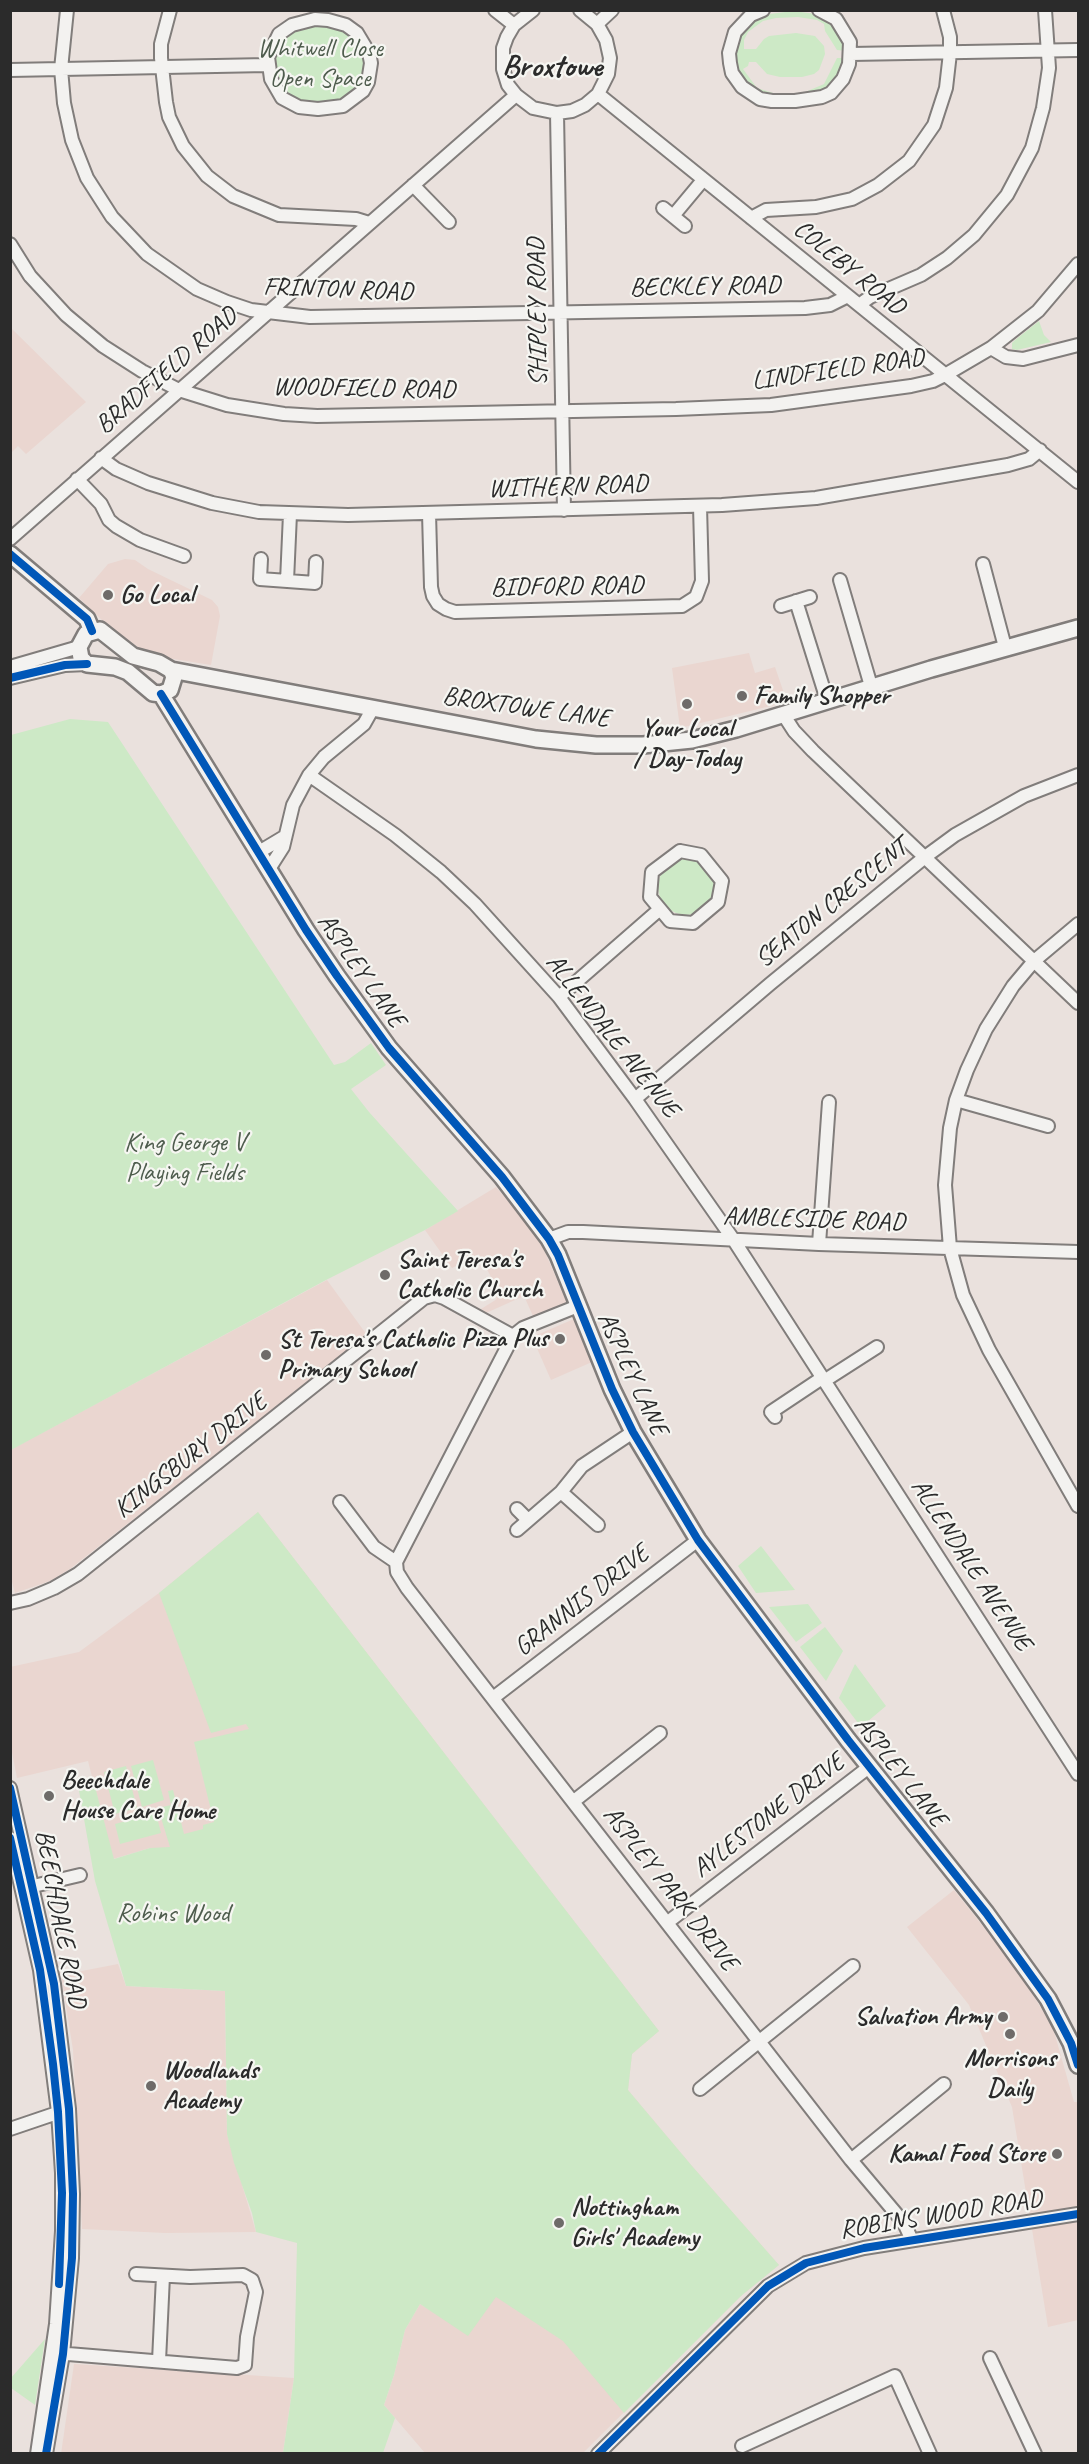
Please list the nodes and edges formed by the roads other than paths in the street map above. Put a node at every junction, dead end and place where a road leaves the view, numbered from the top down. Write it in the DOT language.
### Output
graph roads {
  1 [pos="67,10"];
  2 [pos="170,10"];
  3 [pos="495,10"];
  4 [pos="533,10"];
  5 [pos="579,10"];
  6 [pos="612,10"];
  7 [pos="763,10"];
  8 [pos="819,10"];
  9 [pos="943,10"];
  10 [pos="1045,10"];
  11 [pos="597,24"];
  12 [pos="514,25"];
  13 [pos="1078,50"];
  14 [pos="1049,51"];
  15 [pos="951,53"];
  16 [pos="851,54"];
  17 [pos="267,65"];
  18 [pos="160,68"];
  19 [pos="61,69"];
  20 [pos="10,70"];
  21 [pos="598,94"];
  22 [pos="516,95"];
  23 [pos="557,113"];
  24 [pos="703,180"];
  25 [pos="413,184"];
  26 [pos="663,208"];
  27 [pos="673,216"];
  28 [pos="751,218"];
  29 [pos="449,222"];
  30 [pos="369,223"];
  31 [pos="685,226"];
  32 [pos="10,244"];
  33 [pos="1078,264"];
  34 [pos="848,296"];
  35 [pos="859,305"];
  36 [pos="267,312"];
  37 [pos="560,312"];
  38 [pos="1078,345"];
  39 [pos="991,348"];
  40 [pos="945,375"];
  41 [pos="178,390"];
  42 [pos="562,410"];
  43 [pos="1040,450"];
  44 [pos="101,458"];
  45 [pos="77,479"];
  46 [pos="1078,482"];
  47 [pos="700,506"];
  48 [pos="564,510"];
  49 [pos="429,513"];
  50 [pos="290,514"];
  51 [pos="10,539"];
  52 [pos="10,554"];
  53 [pos="184,556"];
  54 [pos="261,559"];
  55 [pos="316,562"];
  56 [pos="983,564"];
  57 [pos="840,580"];
  58 [pos="287,581"];
  59 [pos="810,597"];
  60 [pos="796,602"];
  61 [pos="781,606"];
  62 [pos="1078,628"];
  63 [pos="92,631"];
  64 [pos="79,647"];
  65 [pos="1005,647"];
  66 [pos="87,664"];
  67 [pos="10,667"];
  68 [pos="171,669"];
  69 [pos="10,678"];
  70 [pos="871,686"];
  71 [pos="160,694"];
  72 [pos="827,700"];
  73 [pos="373,708"];
  74 [pos="783,714"];
  75 [pos="309,775"];
  76 [pos="1078,775"];
  77 [pos="284,837"];
  78 [pos="259,852"];
  79 [pos="925,857"];
  80 [pos="269,869"];
  81 [pos="660,909"];
  82 [pos="1078,924"];
  83 [pos="1034,961"];
  84 [pos="559,997"];
  85 [pos="1078,1003"];
  86 [pos="635,1098"];
  87 [pos="956,1100"];
  88 [pos="830,1102"];
  89 [pos="1048,1126"];
  90 [pos="549,1239"];
  91 [pos="733,1239"];
  92 [pos="819,1244"];
  93 [pos="950,1248"];
  94 [pos="1078,1252"];
  95 [pos="578,1306"];
  96 [pos="513,1336"];
  97 [pos="877,1347"];
  98 [pos="823,1379"];
  99 [pos="774,1417"];
  100 [pos="633,1432"];
  101 [pos="561,1492"];
  102 [pos="340,1502"];
  103 [pos="1078,1506"];
  104 [pos="517,1509"];
  105 [pos="528,1520"];
  106 [pos="598,1525"];
  107 [pos="517,1530"];
  108 [pos="698,1540"];
  109 [pos="396,1562"];
  110 [pos="10,1603"];
  111 [pos="493,1698"];
  112 [pos="660,1734"];
  113 [pos="869,1767"];
  114 [pos="1078,1774"];
  115 [pos="10,1788"];
  116 [pos="574,1801"];
  117 [pos="10,1838"];
  118 [pos="80,1875"];
  119 [pos="27,1887"];
  120 [pos="668,1922"];
  121 [pos="853,1966"];
  122 [pos="759,2041"];
  123 [pos="1078,2065"];
  124 [pos="944,2084"];
  125 [pos="700,2088"];
  126 [pos="64,2111"];
  127 [pos="10,2128"];
  128 [pos="851,2160"];
  129 [pos="1078,2214"];
  130 [pos="909,2241"];
  131 [pos="136,2274"];
  132 [pos="163,2276"];
  133 [pos="58,2353"];
  134 [pos="990,2358"];
  135 [pos="159,2361"];
  136 [pos="742,2445"];
  137 [pos="37,2454"];
  138 [pos="46,2454"];
  139 [pos="598,2454"];
  140 [pos="930,2454"];
  141 [pos="1035,2454"];
  1 -- 19 [label="street, FRINTON ROAD"];
  2 -- 18 [label="street"];
  3 -- 12 [label="street"];
  4 -- 12 [label="street"];
  5 -- 11 [label="street"];
  6 -- 11 [label="street"];
  7 -- 16 [label="street"];
  8 -- 16 [label="street"];
  9 -- 15 [label="street"];
  10 -- 14 [label="street"];
  11 -- 21 [label="street"];
  12 -- 22 [label="street"];
  13 -- 14 [label="street"];
  14 -- 15 [label="street"];
  14 -- 35 [label="street"];
  15 -- 16 [label="street"];
  15 -- 28 [label="street"];
  17 -- 17 [label="street"];
  17 -- 18 [label="street"];
  18 -- 19 [label="street"];
  18 -- 30 [label="street"];
  19 -- 20 [label="street"];
  19 -- 36 [label="street, FRINTON ROAD"];
  21 -- 23 [label="street"];
  21 -- 24 [label="street, COLEBY ROAD"];
  22 -- 23 [label="street"];
  22 -- 25 [label="street, BRADFIELD ROAD"];
  23 -- 37 [label="street, SHIPLEY ROAD"];
  24 -- 27 [label="street"];
  24 -- 28 [label="street, COLEBY ROAD"];
  25 -- 29 [label="street"];
  25 -- 30 [label="street, BRADFIELD ROAD"];
  26 -- 27 [label="street"];
  27 -- 31 [label="street"];
  28 -- 34 [label="street, COLEBY ROAD"];
  30 -- 36 [label="street, BRADFIELD ROAD"];
  32 -- 41 [label="street, WOODFIELD ROAD"];
  33 -- 39 [label="street, LINDFIELD ROAD"];
  34 -- 35 [label="street, COLEBY ROAD"];
  34 -- 37 [label="street, BECKLEY ROAD"];
  35 -- 40 [label="street, COLEBY ROAD"];
  36 -- 37 [label="street, FRINTON ROAD"];
  36 -- 41 [label="street, BRADFIELD ROAD"];
  37 -- 42 [label="street, SHIPLEY ROAD"];
  38 -- 39 [label="street"];
  39 -- 40 [label="street, LINDFIELD ROAD"];
  40 -- 42 [label="street, LINDFIELD ROAD"];
  40 -- 43 [label="street, COLEBY ROAD"];
  41 -- 42 [label="street, WOODFIELD ROAD"];
  41 -- 44 [label="street, BRADFIELD ROAD"];
  42 -- 48 [label="street, SHIPLEY ROAD"];
  43 -- 46 [label="street, COLEBY ROAD"];
  43 -- 47 [label="street, WITHERN ROAD"];
  44 -- 45 [label="street, BRADFIELD ROAD"];
  44 -- 50 [label="street, WITHERN ROAD"];
  45 -- 51 [label="street, BRADFIELD ROAD"];
  45 -- 53 [label="street"];
  47 -- 48 [label="street, WITHERN ROAD"];
  47 -- 49 [label="street, BIDFORD ROAD"];
  48 -- 49 [label="street, WITHERN ROAD"];
  49 -- 50 [label="street, WITHERN ROAD"];
  50 -- 58 [label="street"];
  52 -- 63 [label="main road"];
  54 -- 58 [label="street"];
  55 -- 58 [label="street"];
  56 -- 65 [label="street"];
  57 -- 70 [label="street"];
  59 -- 60 [label="street"];
  60 -- 61 [label="street"];
  60 -- 72 [label="street"];
  62 -- 65 [label="main road, BROXTOWE LANE"];
  63 -- 64 [label="main road"];
  63 -- 68 [label="main road, BROXTOWE LANE"];
  64 -- 66 [label="main road"];
  64 -- 67 [label="street"];
  65 -- 70 [label="main road, BROXTOWE LANE"];
  66 -- 69 [label="street"];
  66 -- 71 [label="main road"];
  68 -- 71 [label="main road"];
  68 -- 73 [label="main road, BROXTOWE LANE"];
  70 -- 72 [label="main road, BROXTOWE LANE"];
  71 -- 78 [label="main road, ASPLEY LANE"];
  72 -- 74 [label="main road, BROXTOWE LANE"];
  73 -- 74 [label="main road, BROXTOWE LANE"];
  73 -- 75 [label="street"];
  74 -- 79 [label="street"];
  75 -- 77 [label="street"];
  75 -- 84 [label="street, ALLENDALE AVENUE"];
  76 -- 79 [label="street, SEATON CRESCENT"];
  77 -- 78 [label="street"];
  77 -- 80 [label="street"];
  78 -- 80 [label="main road, ASPLEY LANE"];
  79 -- 83 [label="street"];
  79 -- 86 [label="street, SEATON CRESCENT"];
  80 -- 90 [label="main road, ASPLEY LANE"];
  81 -- 81 [label="street"];
  81 -- 84 [label="street"];
  82 -- 83 [label="street"];
  83 -- 85 [label="street"];
  83 -- 87 [label="street"];
  84 -- 86 [label="street, ALLENDALE AVENUE"];
  86 -- 91 [label="street, ALLENDALE AVENUE"];
  87 -- 89 [label="street"];
  87 -- 93 [label="street"];
  88 -- 92 [label="street"];
  90 -- 91 [label="street, AMBLESIDE ROAD"];
  90 -- 95 [label="main road, ASPLEY LANE"];
  91 -- 92 [label="street, AMBLESIDE ROAD"];
  91 -- 98 [label="street, ALLENDALE AVENUE"];
  92 -- 93 [label="street, AMBLESIDE ROAD"];
  93 -- 94 [label="street, AMBLESIDE ROAD"];
  93 -- 103 [label="street"];
  95 -- 96 [label="street"];
  95 -- 100 [label="main road, ASPLEY LANE"];
  96 -- 109 [label="street"];
  96 -- 110 [label="street, KINGSBURY DRIVE"];
  97 -- 98 [label="street"];
  98 -- 99 [label="street"];
  98 -- 114 [label="street, ALLENDALE AVENUE"];
  100 -- 101 [label="street"];
  100 -- 108 [label="main road, ASPLEY LANE"];
  101 -- 105 [label="street"];
  101 -- 106 [label="street"];
  102 -- 109 [label="street"];
  104 -- 105 [label="street"];
  105 -- 107 [label="street"];
  108 -- 111 [label="street, GRANNIS DRIVE"];
  108 -- 113 [label="main road, ASPLEY LANE"];
  109 -- 111 [label="street, ASPLEY PARK DRIVE"];
  111 -- 116 [label="street, ASPLEY PARK DRIVE"];
  112 -- 116 [label="street"];
  113 -- 120 [label="street, AYLESTONE DRIVE"];
  113 -- 123 [label="main road, ASPLEY LANE"];
  115 -- 119 [label="street, BEECHDALE ROAD"];
  116 -- 120 [label="street, ASPLEY PARK DRIVE"];
  117 -- 119 [label="street, BEECHDALE ROAD"];
  118 -- 119 [label="street"];
  119 -- 126 [label="street, BEECHDALE ROAD"];
  120 -- 122 [label="street, ASPLEY PARK DRIVE"];
  121 -- 122 [label="street"];
  122 -- 125 [label="street"];
  122 -- 128 [label="street, ASPLEY PARK DRIVE"];
  124 -- 128 [label="street"];
  126 -- 127 [label="street"];
  126 -- 133 [label="street, BEECHDALE ROAD"];
  128 -- 130 [label="street, ASPLEY PARK DRIVE"];
  129 -- 130 [label="street, ROBINS WOOD ROAD"];
  130 -- 139 [label="street, ROBINS WOOD ROAD"];
  131 -- 132 [label="street"];
  132 -- 135 [label="street"];
  132 -- 135 [label="street"];
  133 -- 135 [label="street"];
  133 -- 137 [label="street, BEECHDALE ROAD"];
  133 -- 138 [label="street, BEECHDALE ROAD"];
  134 -- 141 [label="street"];
  136 -- 140 [label="street"];
}
